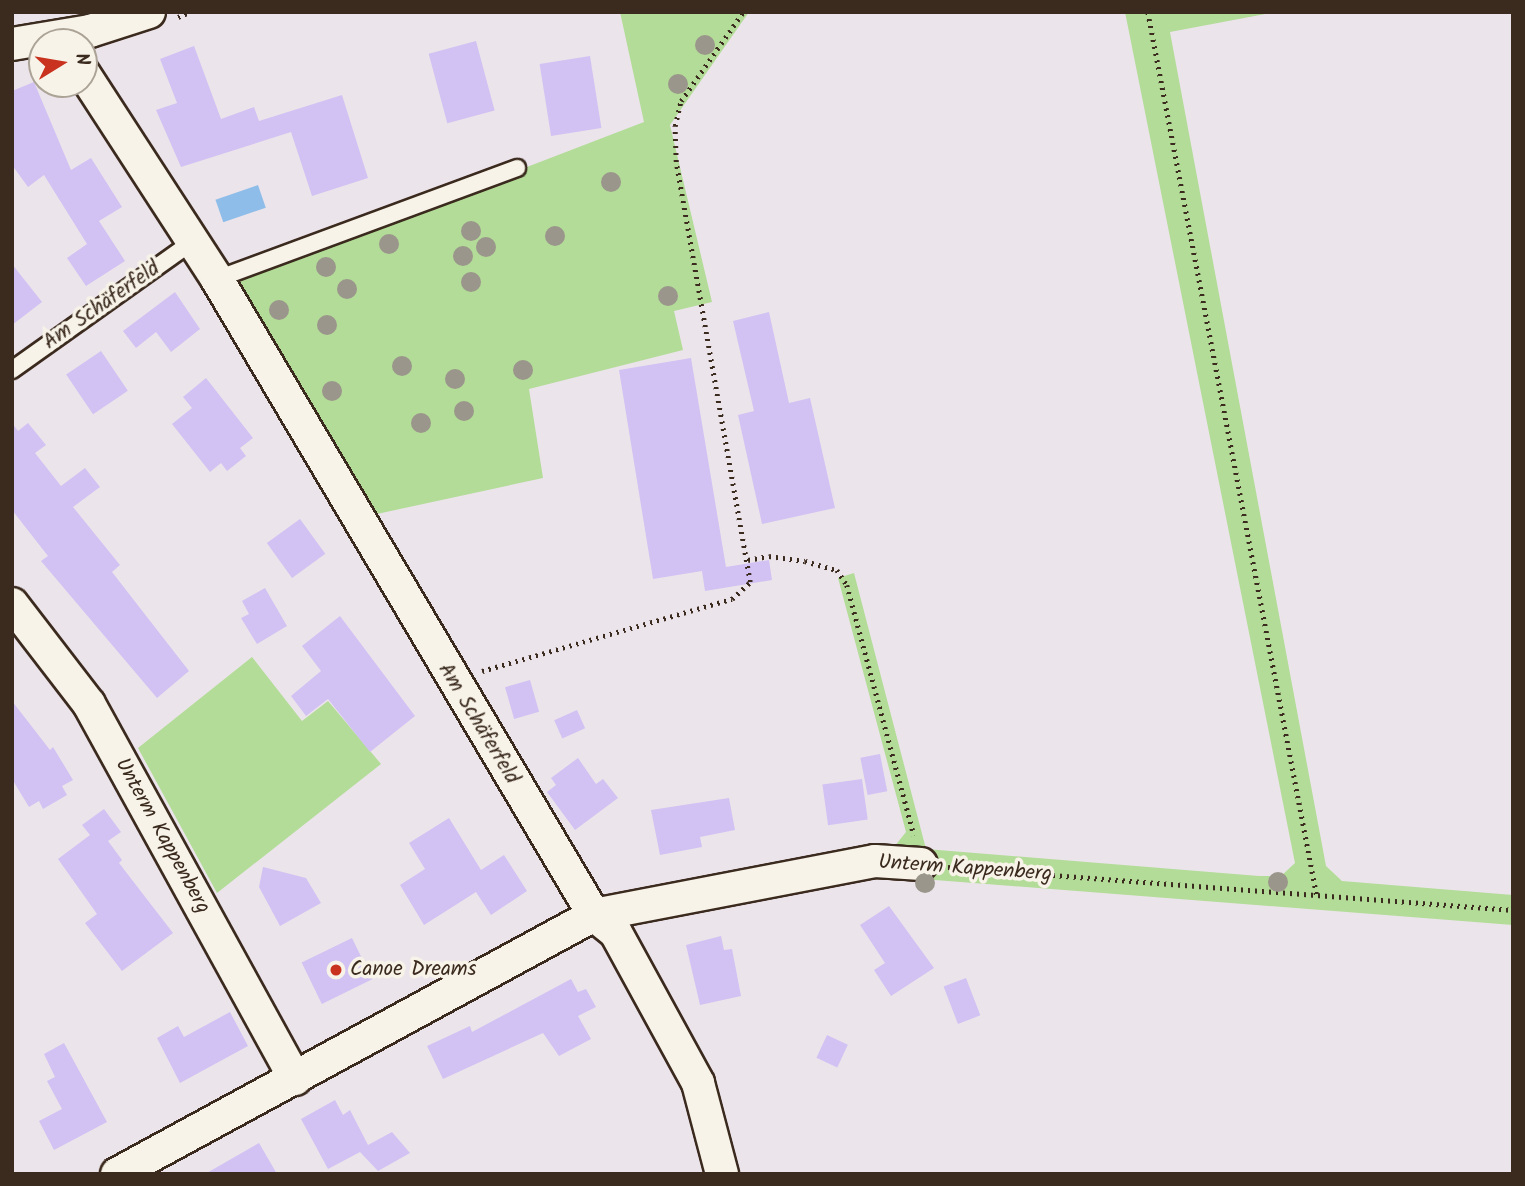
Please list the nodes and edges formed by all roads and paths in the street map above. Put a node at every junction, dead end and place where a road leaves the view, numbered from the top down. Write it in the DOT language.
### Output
graph roads {
  1 [pos="149,12"];
  2 [pos="743,12"];
  3 [pos="1147,12"];
  4 [pos="69,28"];
  5 [pos="98,96"];
  6 [pos="517,168"];
  7 [pos="192,242"];
  8 [pos="217,279"];
  9 [pos="12,370"];
  10 [pos="748,559"];
  11 [pos="12,604"];
  12 [pos="451,680"];
  13 [pos="921,864"];
  14 [pos="1317,896"];
  15 [pos="1513,910"];
  16 [pos="594,915"];
  17 [pos="295,1079"];
  18 [pos="117,1174"];
  19 [pos="722,1174"];
  1 -- 4 [label="street"];
  2 -- 10 [label="path"];
  3 -- 14 [label="path"];
  5 -- 7 [label="street, Am Schäferfeld"];
  6 -- 8 [label="lane"];
  7 -- 8 [label="street, Am Schäferfeld"];
  7 -- 9 [label="lane, Am Schäferfeld"];
  8 -- 12 [label="street, Am Schäferfeld"];
  10 -- 12 [label="path"];
  10 -- 13 [label="path"];
  11 -- 17 [label="street, Unterm Kappenberg"];
  12 -- 16 [label="street, Am Schäferfeld"];
  13 -- 14 [label="path, Unterm Kappenberg"];
  13 -- 16 [label="street, Unterm Kappenberg"];
  14 -- 15 [label="path, Unterm Kappenberg"];
  16 -- 17 [label="street, Unterm Kappenberg"];
  16 -- 19 [label="street, Am Schäferfeld"];
  17 -- 18 [label="street, Unterm Kappenberg"];
}
